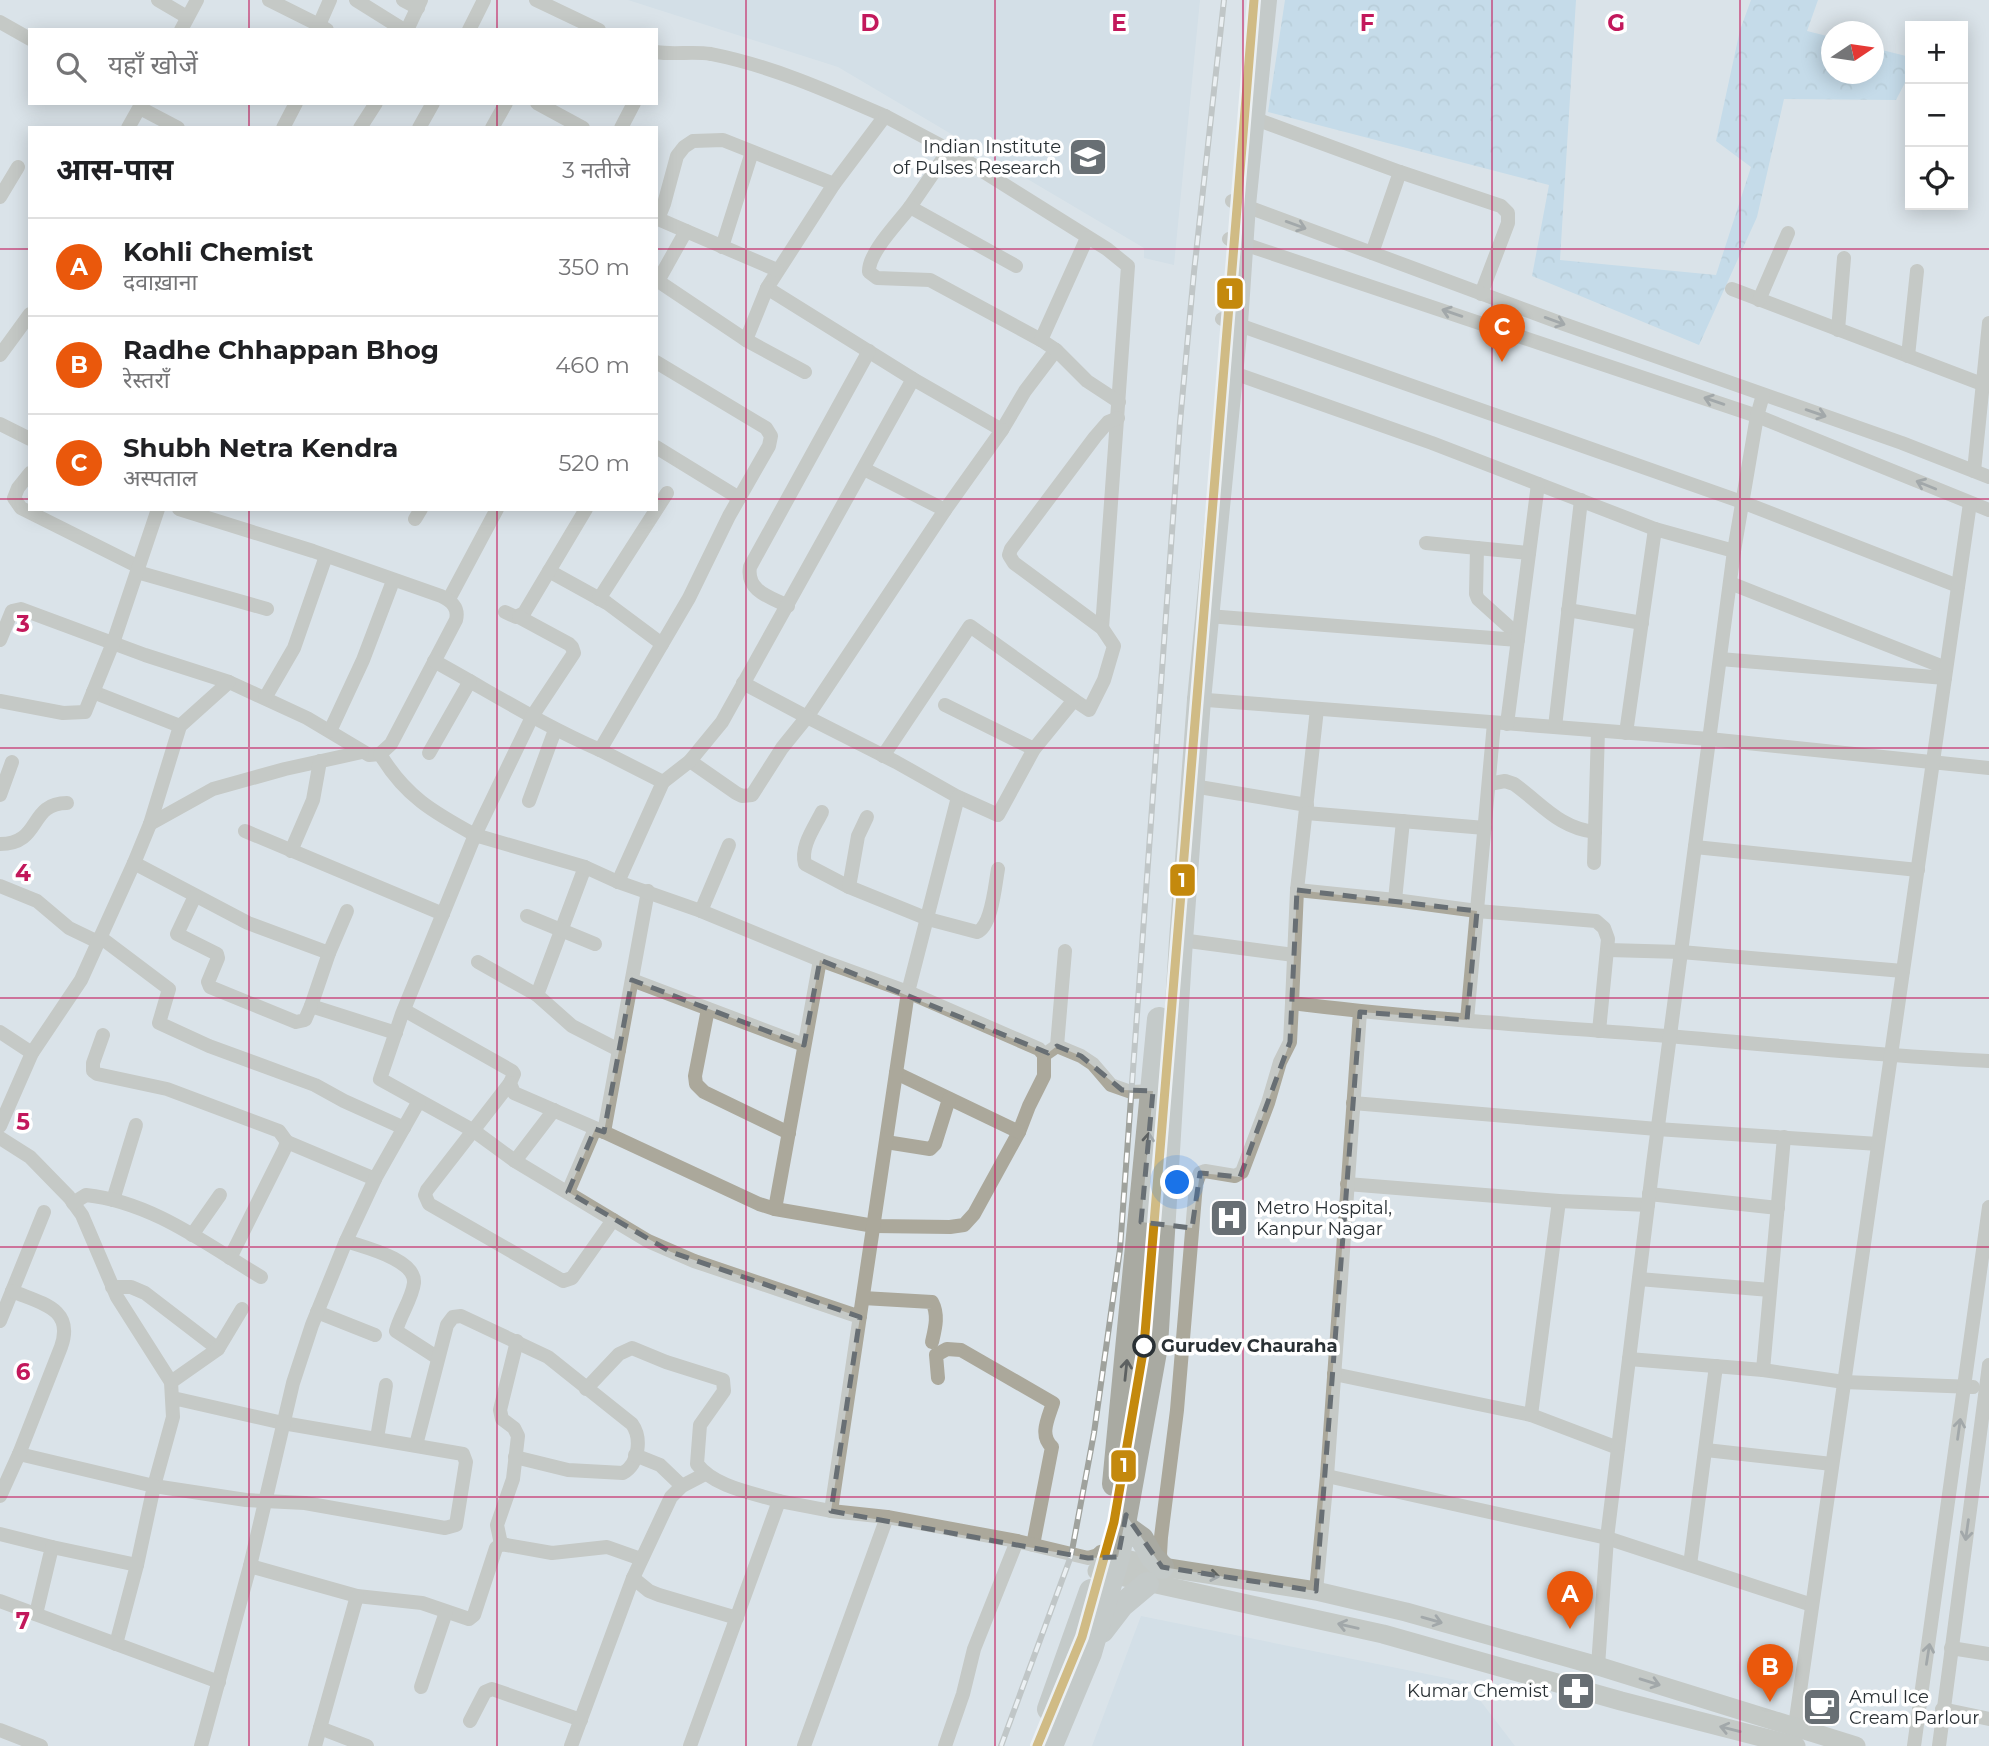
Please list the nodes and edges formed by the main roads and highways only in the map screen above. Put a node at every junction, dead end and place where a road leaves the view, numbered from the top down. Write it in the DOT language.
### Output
graph roads {
  1 [pos="1249,0"];
  2 [pos="1265,0"];
  3 [pos="1238,203"];
  4 [pos="1229,322"];
  5 [pos="1194,699"];
  6 [pos="1152,1224"];
  7 [pos="1124,1526"];
  8 [pos="1104,1563"];
  9 [pos="1154,1576"];
  10 [pos="1090,1653"];
  11 [pos="1796,1736"];
  12 [pos="1034,1746"];
  13 [pos="1051,1746"];
  14 [pos="1856,1746"];
  1 -- 3 [label="highway"];
  2 -- 3 [label="highway"];
  3 -- 4 [label="highway"];
  4 -- 5 [label="highway"];
  4 -- 5 [label="highway"];
  5 -- 6 [label="highway"];
  6 -- 5 [label="highway, one-way"];
  6 -- 7 [label="highway"];
  8 -- 6 [label="highway, one-way"];
  7 -- 8 [label="highway"];
  7 -- 9 [label="highway"];
  8 -- 9 [label="main road"];
  8 -- 10 [label="highway"];
  8 -- 12 [label="highway"];
  9 -- 10 [label="highway"];
  11 -- 9 [label="main road, one-way"];
  9 -- 11 [label="main road, one-way"];
  10 -- 13 [label="highway"];
  11 -- 14 [label="main road"];
}
